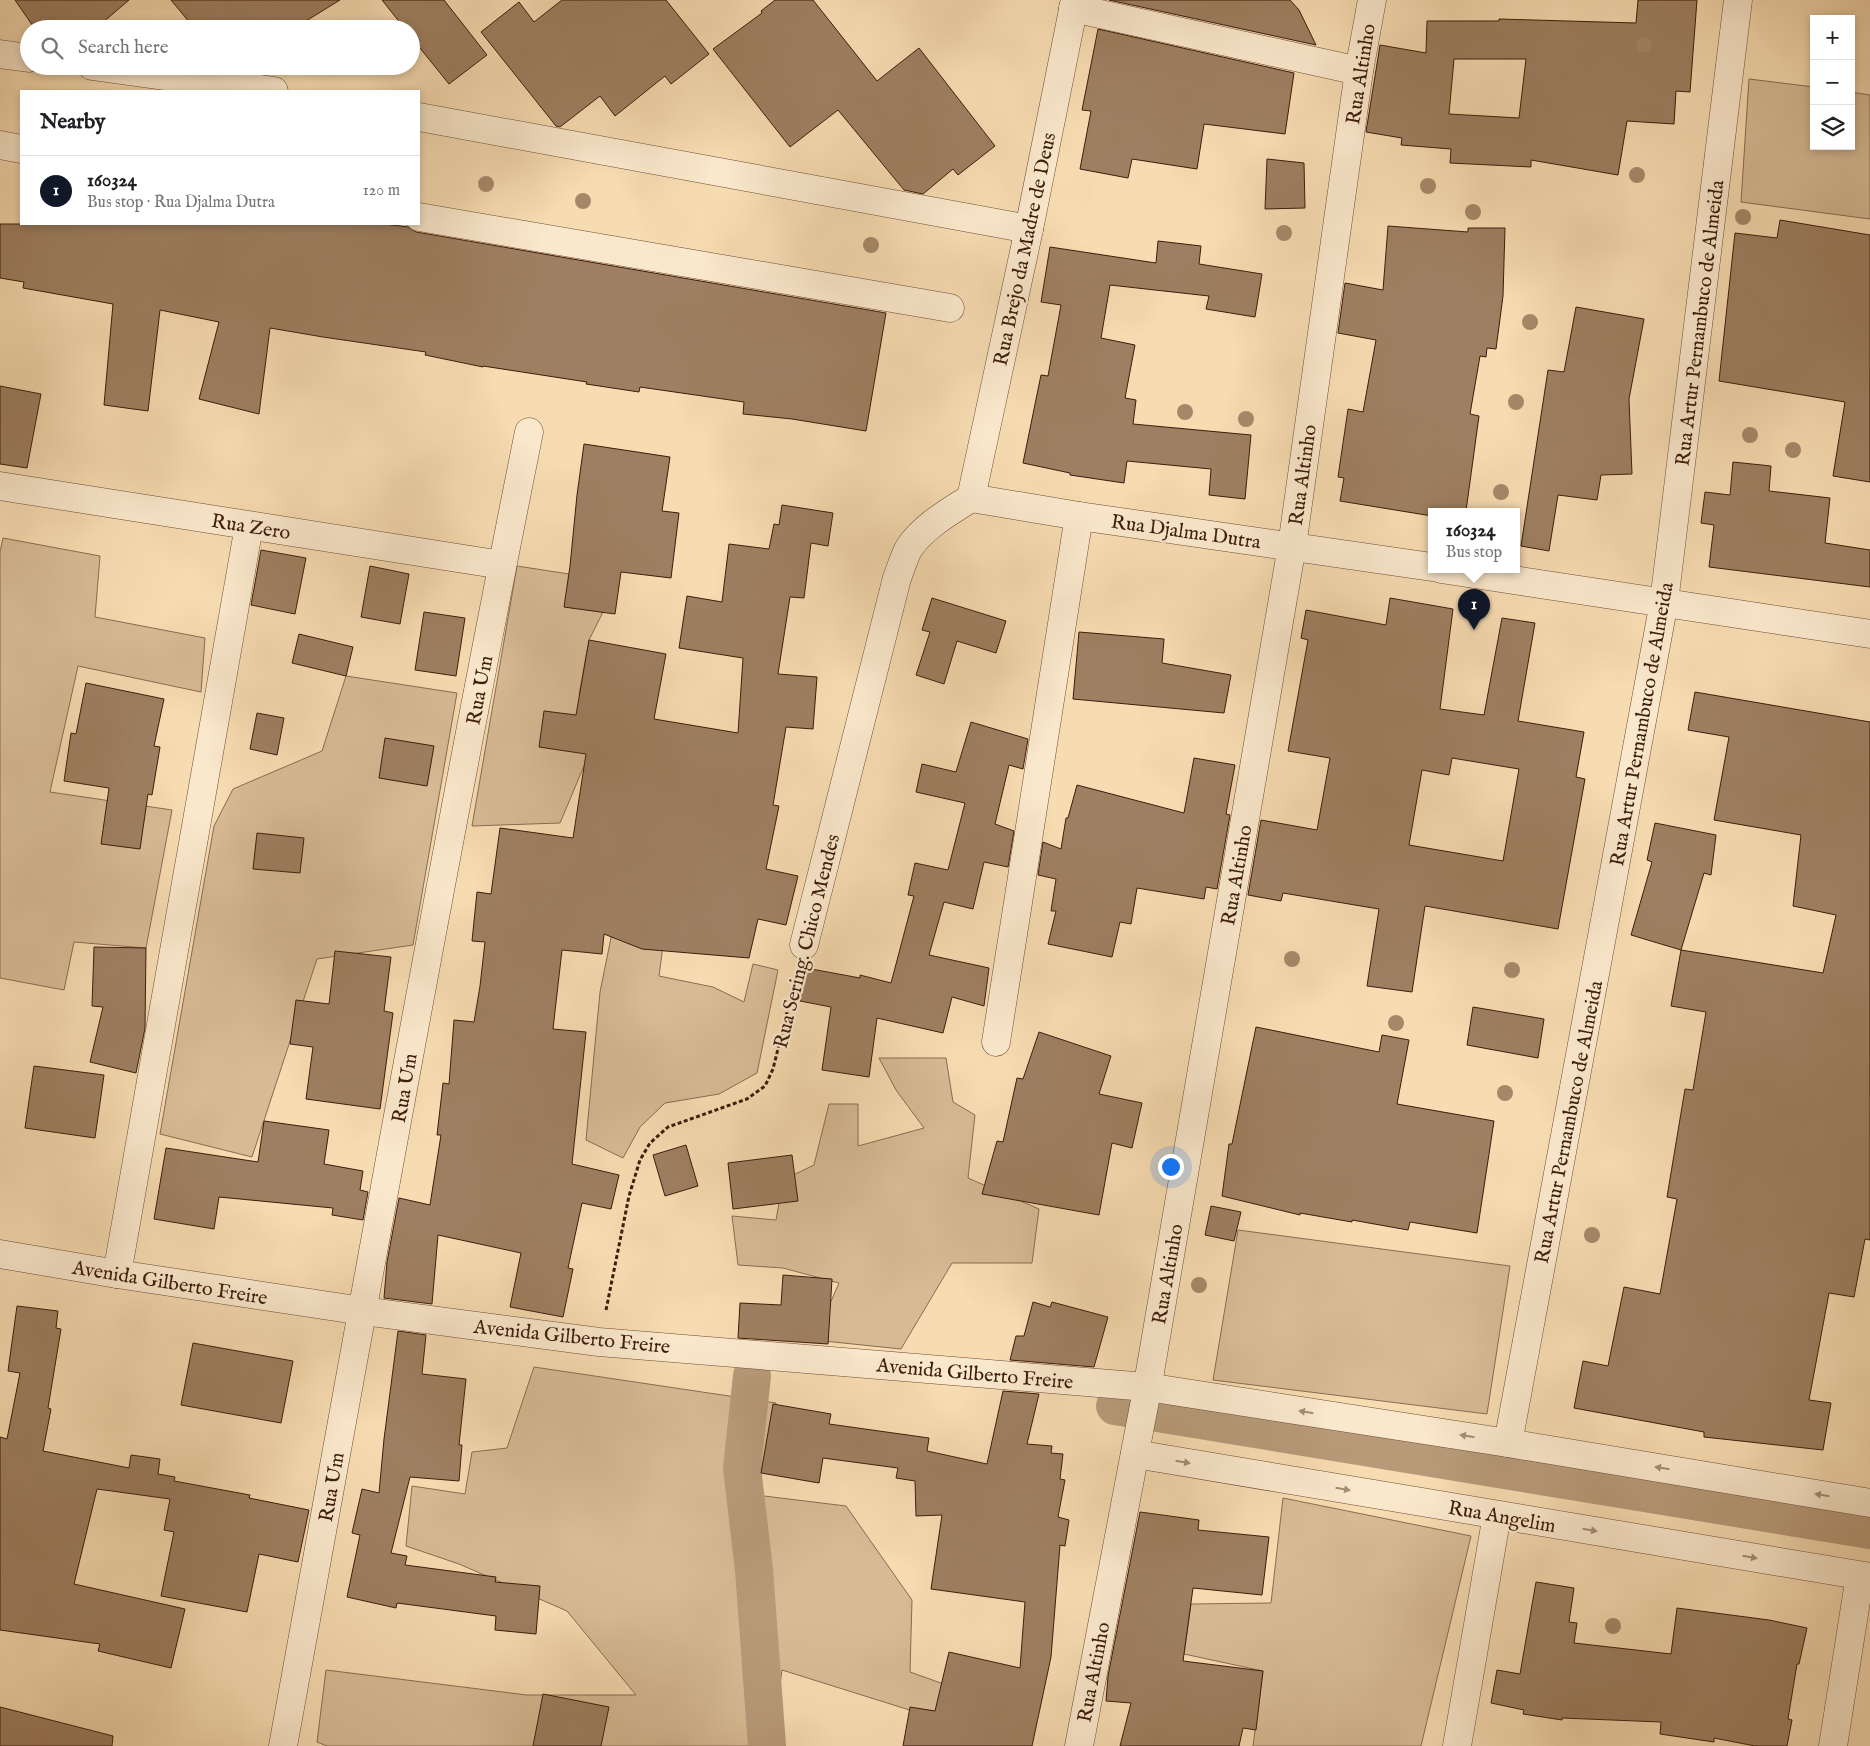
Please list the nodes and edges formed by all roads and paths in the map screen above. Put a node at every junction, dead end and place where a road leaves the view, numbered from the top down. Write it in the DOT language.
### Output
graph roads {
  1 [pos="1372,0"];
  2 [pos="1738,0"];
  3 [pos="1074,4"];
  4 [pos="0,54"];
  5 [pos="20,57"];
  6 [pos="1360,71"];
  7 [pos="158,75"];
  8 [pos="267,90"];
  9 [pos="420,117"];
  10 [pos="0,145"];
  11 [pos="20,149"];
  12 [pos="420,217"];
  13 [pos="1029,230"];
  14 [pos="950,308"];
  15 [pos="529,432"];
  16 [pos="0,486"];
  17 [pos="971,498"];
  18 [pos="1079,516"];
  19 [pos="249,526"];
  20 [pos="1292,546"];
  21 [pos="502,565"];
  22 [pos="1428,566"];
  23 [pos="1468,573"];
  24 [pos="1664,602"];
  25 [pos="1870,634"];
  26 [pos="804,945"];
  27 [pos="996,1042"];
  28 [pos="0,1254"];
  29 [pos="117,1274"];
  30 [pos="363,1311"];
  31 [pos="599,1342"];
  32 [pos="1144,1400"];
  33 [pos="1508,1443"];
  34 [pos="1135,1454"];
  35 [pos="1870,1503"];
  36 [pos="1497,1515"];
  37 [pos="1865,1577"];
  38 [pos="284,1746"];
  39 [pos="1079,1746"];
  40 [pos="1457,1746"];
  41 [pos="1833,1746"];
  1 -- 6 [label="street, Rua Altinho"];
  2 -- 24 [label="street, Rua Artur Pernambuco de Almeida"];
  3 -- 6 [label="street"];
  3 -- 13 [label="street, Rua Brejo da Madre de Deus"];
  4 -- 5 [label="street"];
  6 -- 20 [label="street, Rua Altinho"];
  7 -- 8 [label="street"];
  9 -- 13 [label="street"];
  10 -- 11 [label="street"];
  12 -- 14 [label="street"];
  13 -- 17 [label="street, Rua Brejo da Madre de Deus"];
  15 -- 21 [label="street, Rua Um"];
  16 -- 19 [label="street, Rua Zero"];
  17 -- 18 [label="street, Rua Djalma Dutra"];
  17 -- 26 [label="street, Rua Sering. Chico Mendes"];
  18 -- 20 [label="street, Rua Djalma Dutra"];
  18 -- 27 [label="street"];
  19 -- 21 [label="street, Rua Zero"];
  19 -- 29 [label="street"];
  20 -- 22 [label="street, Rua Djalma Dutra"];
  20 -- 32 [label="street, Rua Altinho"];
  21 -- 30 [label="street, Rua Um"];
  23 -- 24 [label="street"];
  24 -- 25 [label="street"];
  24 -- 33 [label="street, Rua Artur Pernambuco de Almeida"];
  26 -- 31 [label="path, Rua Sering. Chico Mendes"];
  28 -- 29 [label="street, Avenida Gilberto Freire"];
  29 -- 30 [label="street, Avenida Gilberto Freire"];
  30 -- 31 [label="street, Avenida Gilberto Freire"];
  30 -- 38 [label="street, Rua Um"];
  31 -- 32 [label="street, Avenida Gilberto Freire"];
  33 -- 32 [label="street, one-way"];
  32 -- 34 [label="street, Rua Altinho"];
  35 -- 33 [label="street, one-way"];
  34 -- 36 [label="street, Rua Angelim, one-way"];
  34 -- 39 [label="street, Rua Altinho"];
  36 -- 37 [label="street, Rua Angelim, one-way"];
  36 -- 40 [label="street"];
  37 -- 41 [label="street"];
}
